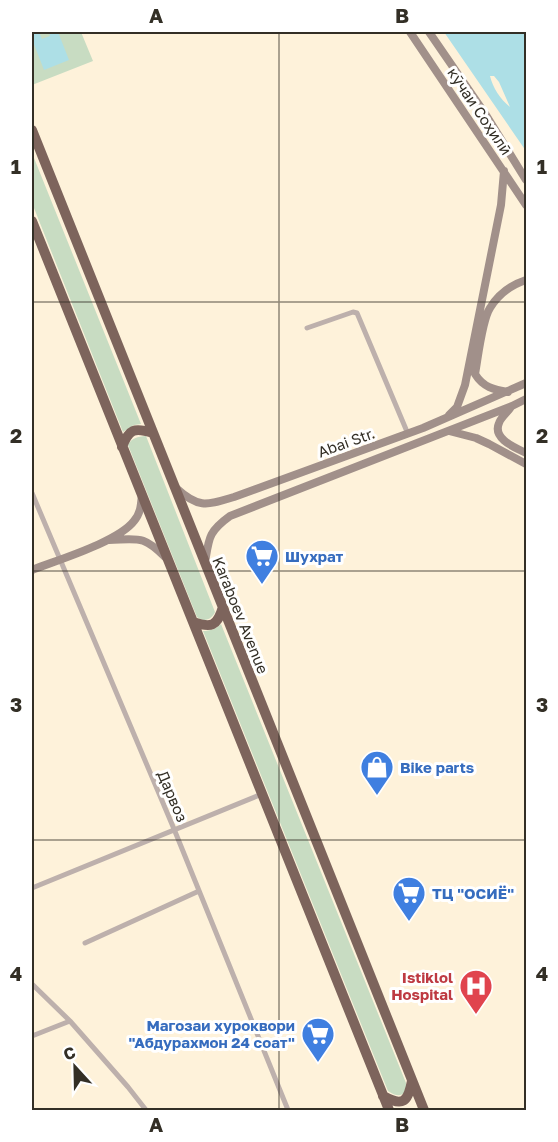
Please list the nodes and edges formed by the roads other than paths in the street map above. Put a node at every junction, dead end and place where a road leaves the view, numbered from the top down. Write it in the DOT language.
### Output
graph roads {
  1 [pos="410,32"];
  2 [pos="429,32"];
  3 [pos="32,130"];
  4 [pos="504,171"];
  5 [pos="526,180"];
  6 [pos="526,205"];
  7 [pos="32,221"];
  8 [pos="34,234"];
  9 [pos="526,280"];
  10 [pos="307,328"];
  11 [pos="526,384"];
  12 [pos="509,392"];
  13 [pos="526,399"];
  14 [pos="512,406"];
  15 [pos="446,418"];
  16 [pos="448,431"];
  17 [pos="153,433"];
  18 [pos="408,434"];
  19 [pos="122,447"];
  20 [pos="526,453"];
  21 [pos="526,464"];
  22 [pos="174,486"];
  23 [pos="32,493"];
  24 [pos="142,494"];
  25 [pos="109,540"];
  26 [pos="59,559"];
  27 [pos="168,561"];
  28 [pos="205,564"];
  29 [pos="32,570"];
  30 [pos="223,607"];
  31 [pos="193,622"];
  32 [pos="262,794"];
  33 [pos="174,829"];
  34 [pos="32,888"];
  35 [pos="199,891"];
  36 [pos="85,943"];
  37 [pos="32,984"];
  38 [pos="70,1021"];
  39 [pos="32,1036"];
  40 [pos="412,1081"];
  41 [pos="383,1096"];
  42 [pos="146,1110"];
  43 [pos="288,1110"];
  44 [pos="389,1110"];
  45 [pos="424,1110"];
  1 -- 4 [label="main road, кӯчаи Соҳилӣ"];
  2 -- 5 [label="main road"];
  3 -- 17 [label="highway, Karaboev Avenue"];
  4 -- 6 [label="main road, кӯчаи Соҳилӣ"];
  4 -- 15 [label="main road"];
  7 -- 8 [label="highway"];
  8 -- 19 [label="highway"];
  9 -- 12 [label="main road"];
  10 -- 18 [label="street"];
  11 -- 12 [label="main road, Abai Str."];
  12 -- 15 [label="main road, Abai Str."];
  13 -- 14 [label="main road, Abai Str."];
  14 -- 16 [label="main road, Abai Str."];
  14 -- 20 [label="main road"];
  15 -- 18 [label="main road, Abai Str."];
  16 -- 21 [label="main road"];
  16 -- 28 [label="main road, Abai Str."];
  17 -- 19 [label="highway"];
  17 -- 22 [label="highway, Karaboev Avenue"];
  18 -- 22 [label="main road, Abai Str."];
  19 -- 24 [label="highway"];
  22 -- 28 [label="highway, Karaboev Avenue"];
  23 -- 26 [label="street, Дарвоз"];
  24 -- 25 [label="main road"];
  24 -- 27 [label="highway"];
  25 -- 26 [label="main road"];
  25 -- 27 [label="main road"];
  26 -- 29 [label="main road"];
  26 -- 33 [label="street, Дарвоз"];
  27 -- 31 [label="highway"];
  28 -- 30 [label="highway, Karaboev Avenue"];
  30 -- 31 [label="highway"];
  30 -- 40 [label="highway, Karaboev Avenue"];
  31 -- 32 [label="highway"];
  32 -- 33 [label="street"];
  32 -- 41 [label="highway"];
  33 -- 34 [label="street"];
  33 -- 35 [label="street, Дарвоз"];
  35 -- 36 [label="street"];
  35 -- 43 [label="street, Дарвоз"];
  37 -- 38 [label="street"];
  38 -- 39 [label="street"];
  38 -- 42 [label="street"];
  40 -- 41 [label="highway"];
  40 -- 45 [label="highway, Karaboev Avenue"];
  41 -- 44 [label="highway"];
}
